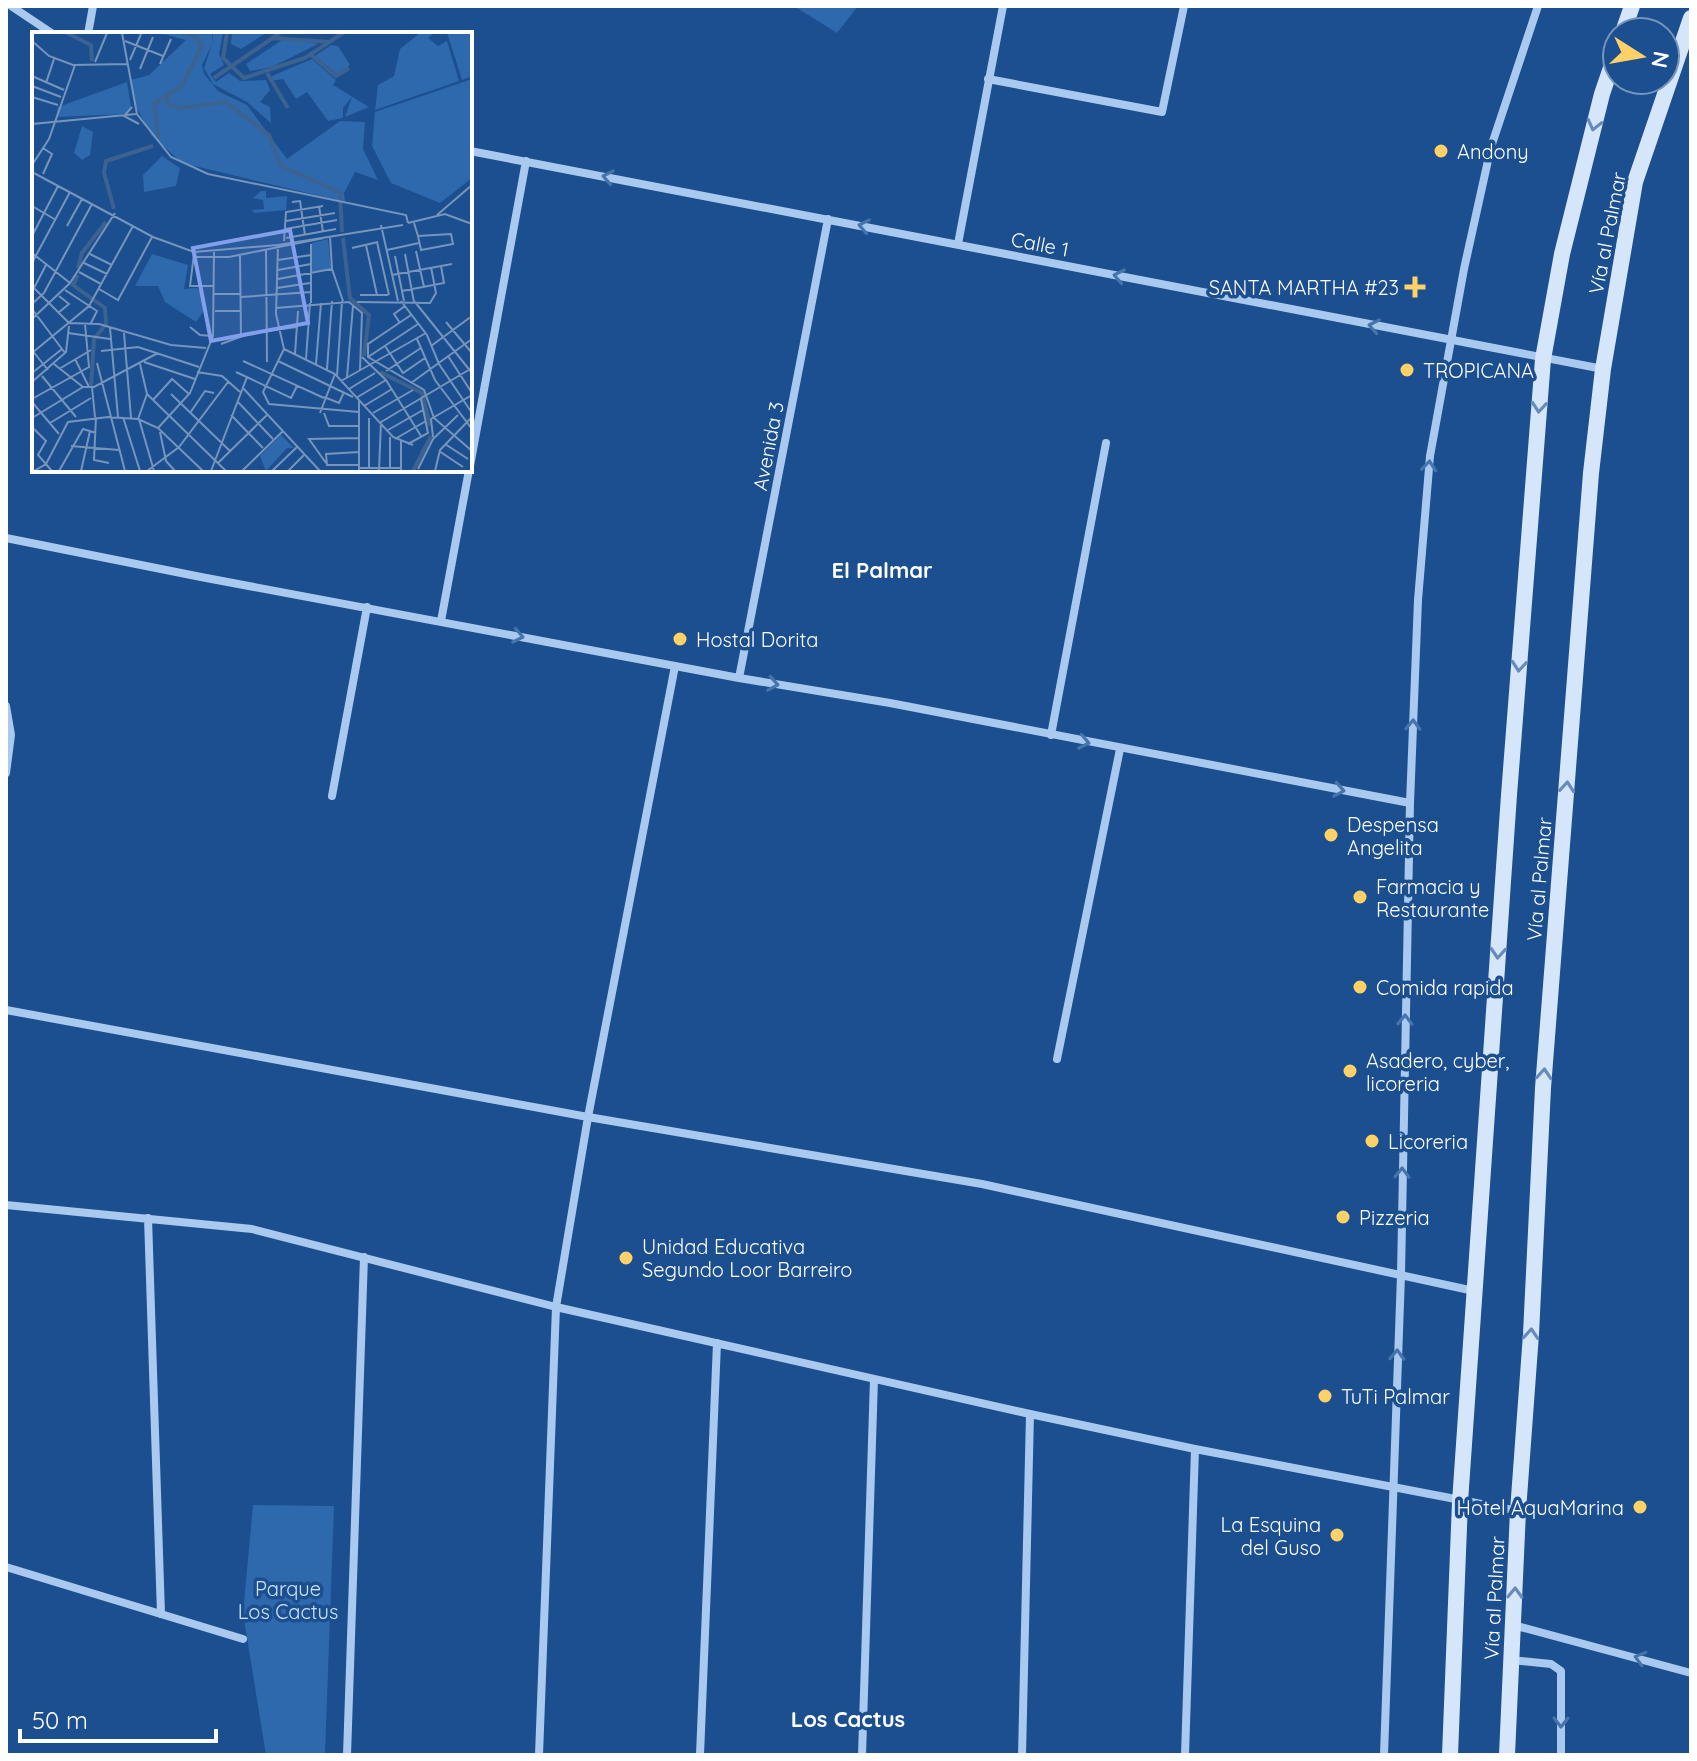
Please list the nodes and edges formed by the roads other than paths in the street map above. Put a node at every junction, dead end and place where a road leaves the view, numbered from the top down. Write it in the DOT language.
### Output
graph roads {
  1 [pos="11,6"];
  2 [pos="93,6"];
  3 [pos="1003,6"];
  4 [pos="1184,6"];
  5 [pos="1538,6"];
  6 [pos="1691,18"];
  7 [pos="50,32"];
  8 [pos="88,32"];
  9 [pos="988,79"];
  10 [pos="1602,96"];
  11 [pos="472,151"];
  12 [pos="526,161"];
  13 [pos="828,219"];
  14 [pos="958,244"];
  15 [pos="1451,340"];
  16 [pos="1543,359"];
  17 [pos="1603,369"];
  18 [pos="473,435"];
  19 [pos="1106,443"];
  20 [pos="469,472"];
  21 [pos="6,538"];
  22 [pos="367,607"];
  23 [pos="441,621"];
  24 [pos="675,666"];
  25 [pos="739,678"];
  26 [pos="6,706"];
  27 [pos="1051,735"];
  28 [pos="1120,749"];
  29 [pos="6,773"];
  30 [pos="332,796"];
  31 [pos="1410,803"];
  32 [pos="6,1010"];
  33 [pos="1057,1059"];
  34 [pos="588,1117"];
  35 [pos="6,1205"];
  36 [pos="148,1218"];
  37 [pos="364,1257"];
  38 [pos="1401,1275"];
  39 [pos="1475,1291"];
  40 [pos="556,1307"];
  41 [pos="717,1343"];
  42 [pos="874,1379"];
  43 [pos="1030,1414"];
  44 [pos="1195,1449"];
  45 [pos="1392,1488"];
  46 [pos="1460,1502"];
  47 [pos="1518,1511"];
  48 [pos="6,1567"];
  49 [pos="161,1614"];
  50 [pos="1513,1625"];
  51 [pos="243,1639"];
  52 [pos="1510,1660"];
  53 [pos="1691,1673"];
  54 [pos="347,1755"];
  55 [pos="539,1755"];
  56 [pos="700,1755"];
  57 [pos="862,1755"];
  58 [pos="1022,1755"];
  59 [pos="1185,1755"];
  60 [pos="1384,1755"];
  61 [pos="1450,1755"];
  62 [pos="1507,1755"];
  63 [pos="1561,1755"];
  1 -- 7 [label="street"];
  2 -- 8 [label="street"];
  3 -- 9 [label="street"];
  4 -- 9 [label="street"];
  5 -- 15 [label="street"];
  6 -- 17 [label="main road, Vía al Palmar"];
  9 -- 14 [label="street"];
  10 -- 16 [label="main road, Vía al Palmar, one-way"];
  11 -- 12 [label="street, Calle 1"];
  13 -- 12 [label="street, Calle 1, one-way"];
  12 -- 18 [label="street"];
  14 -- 13 [label="street, Calle 1, one-way"];
  13 -- 25 [label="street, Avenida 3"];
  15 -- 14 [label="street, Calle 1, one-way"];
  15 -- 16 [label="street, Calle 1"];
  31 -- 15 [label="street, one-way"];
  16 -- 17 [label="street, Calle 1"];
  16 -- 39 [label="main road, Vía al Palmar, one-way"];
  47 -- 17 [label="main road, Vía al Palmar, one-way"];
  19 -- 27 [label="street"];
  20 -- 23 [label="street"];
  21 -- 22 [label="street"];
  22 -- 23 [label="street"];
  22 -- 30 [label="street"];
  23 -- 24 [label="street, one-way"];
  24 -- 25 [label="street"];
  24 -- 34 [label="street"];
  25 -- 27 [label="street, one-way"];
  26 -- 29 [label="street"];
  27 -- 28 [label="street, one-way"];
  28 -- 31 [label="street, one-way"];
  28 -- 33 [label="street"];
  38 -- 31 [label="street, one-way"];
  32 -- 34 [label="street"];
  34 -- 38 [label="street"];
  34 -- 40 [label="street"];
  35 -- 36 [label="street"];
  36 -- 37 [label="street"];
  36 -- 49 [label="street"];
  37 -- 40 [label="street"];
  37 -- 54 [label="street"];
  38 -- 39 [label="street"];
  45 -- 38 [label="street, one-way"];
  39 -- 46 [label="main road, Vía al Palmar"];
  40 -- 41 [label="street"];
  40 -- 55 [label="street"];
  41 -- 42 [label="street"];
  41 -- 56 [label="street"];
  42 -- 43 [label="street"];
  42 -- 57 [label="street"];
  43 -- 44 [label="street"];
  43 -- 58 [label="street"];
  44 -- 45 [label="street"];
  44 -- 59 [label="street"];
  45 -- 46 [label="street"];
  45 -- 60 [label="street"];
  46 -- 47 [label="street"];
  46 -- 61 [label="main road, Vía al Palmar"];
  50 -- 47 [label="main road, Vía al Palmar, one-way"];
  48 -- 49 [label="street"];
  49 -- 51 [label="street"];
  50 -- 52 [label="main road, Vía al Palmar"];
  53 -- 50 [label="street, one-way"];
  52 -- 62 [label="main road, Vía al Palmar"];
  52 -- 63 [label="street, one-way"];
}
